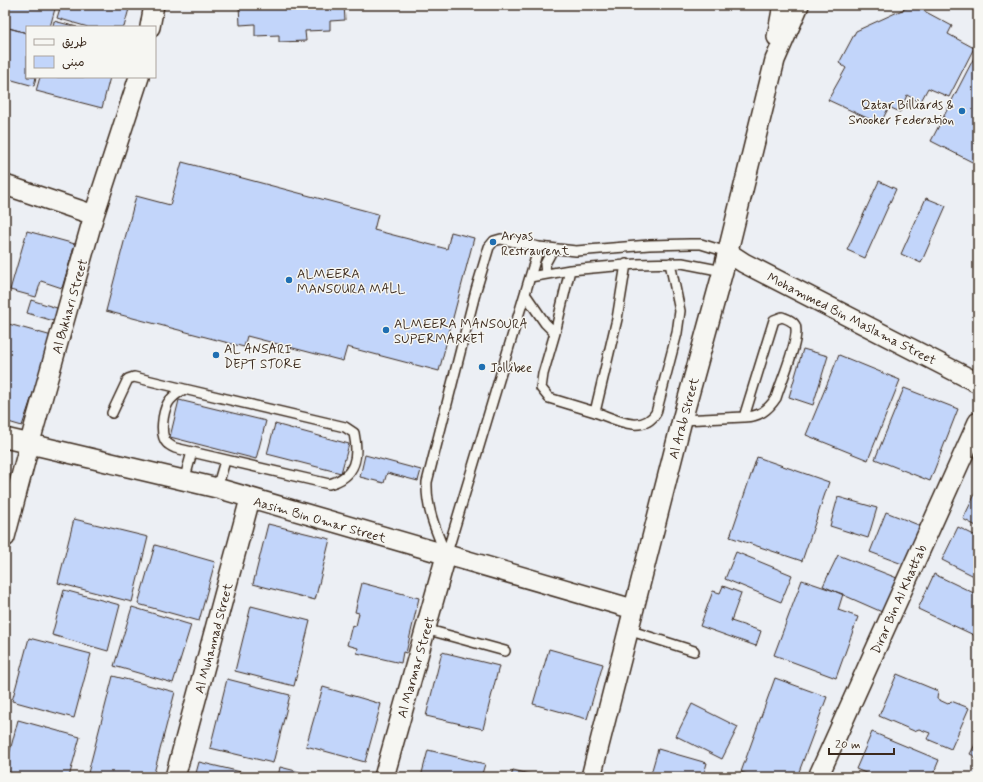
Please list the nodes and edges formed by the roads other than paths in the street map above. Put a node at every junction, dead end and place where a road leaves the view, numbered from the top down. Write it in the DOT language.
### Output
graph roads {
  1 [pos="154,5"];
  2 [pos="783,5"];
  3 [pos="798,5"];
  4 [pos="150,26"];
  5 [pos="776,60"];
  6 [pos="139,78"];
  7 [pos="5,185"];
  8 [pos="94,215"];
  9 [pos="539,247"];
  10 [pos="554,249"];
  11 [pos="728,252"];
  12 [pos="670,263"];
  13 [pos="626,264"];
  14 [pos="570,270"];
  15 [pos="723,271"];
  16 [pos="546,274"];
  17 [pos="530,277"];
  18 [pos="525,294"];
  19 [pos="555,333"];
  20 [pos="978,383"];
  21 [pos="184,389"];
  22 [pos="595,412"];
  23 [pos="112,413"];
  24 [pos="744,417"];
  25 [pos="682,420"];
  26 [pos="978,422"];
  27 [pos="5,438"];
  28 [pos="29,444"];
  29 [pos="192,452"];
  30 [pos="225,461"];
  31 [pos="184,481"];
  32 [pos="217,488"];
  33 [pos="250,499"];
  34 [pos="5,537"];
  35 [pos="446,556"];
  36 [pos="634,609"];
  37 [pos="426,629"];
  38 [pos="628,630"];
  39 [pos="505,651"];
  40 [pos="694,651"];
  41 [pos="175,777"];
  42 [pos="384,777"];
  43 [pos="591,777"];
  44 [pos="818,777"];
  1 -- 4 [label="street"];
  2 -- 5 [label="street, Al Arab Street"];
  3 -- 5 [label="street, Al Arab Street"];
  5 -- 11 [label="street, Al Arab Street"];
  6 -- 8 [label="street, Al Bukhari Street"];
  7 -- 8 [label="street"];
  8 -- 28 [label="street, Al Bukhari Street"];
  9 -- 10 [label="lane"];
  9 -- 17 [label="lane"];
  9 -- 35 [label="lane"];
  10 -- 11 [label="lane"];
  10 -- 16 [label="lane"];
  11 -- 15 [label="street, Al Arab Street"];
  11 -- 20 [label="street, Mohammed Bin Maslama Street"];
  12 -- 13 [label="lane"];
  12 -- 15 [label="lane"];
  12 -- 22 [label="lane"];
  13 -- 14 [label="lane"];
  13 -- 22 [label="lane"];
  14 -- 16 [label="lane"];
  14 -- 19 [label="lane"];
  15 -- 25 [label="street, Al Arab Street"];
  16 -- 17 [label="lane"];
  17 -- 18 [label="lane"];
  18 -- 19 [label="lane"];
  18 -- 35 [label="lane"];
  19 -- 22 [label="lane"];
  21 -- 23 [label="lane"];
  21 -- 29 [label="lane"];
  21 -- 30 [label="lane"];
  24 -- 24 [label="lane"];
  24 -- 25 [label="lane"];
  25 -- 36 [label="street, Al Arab Street"];
  26 -- 44 [label="street, Dirar Bin Al Khattab"];
  27 -- 28 [label="street, Aasim Bin Omar Street"];
  28 -- 31 [label="street, Aasim Bin Omar Street"];
  28 -- 34 [label="street, Al Bukhari Street"];
  29 -- 30 [label="lane"];
  29 -- 31 [label="lane"];
  30 -- 32 [label="lane"];
  31 -- 32 [label="street, Aasim Bin Omar Street"];
  32 -- 33 [label="street, Aasim Bin Omar Street"];
  33 -- 35 [label="street, Aasim Bin Omar Street"];
  33 -- 41 [label="street, Al Muhannad Street"];
  35 -- 36 [label="street, Aasim Bin Omar Street"];
  35 -- 37 [label="street, Al Marmar Street"];
  36 -- 38 [label="street, Al Arab Street"];
  37 -- 39 [label="lane"];
  37 -- 42 [label="street, Al Marmar Street"];
  38 -- 40 [label="lane"];
  38 -- 43 [label="street, Al Arab Street"];
}
